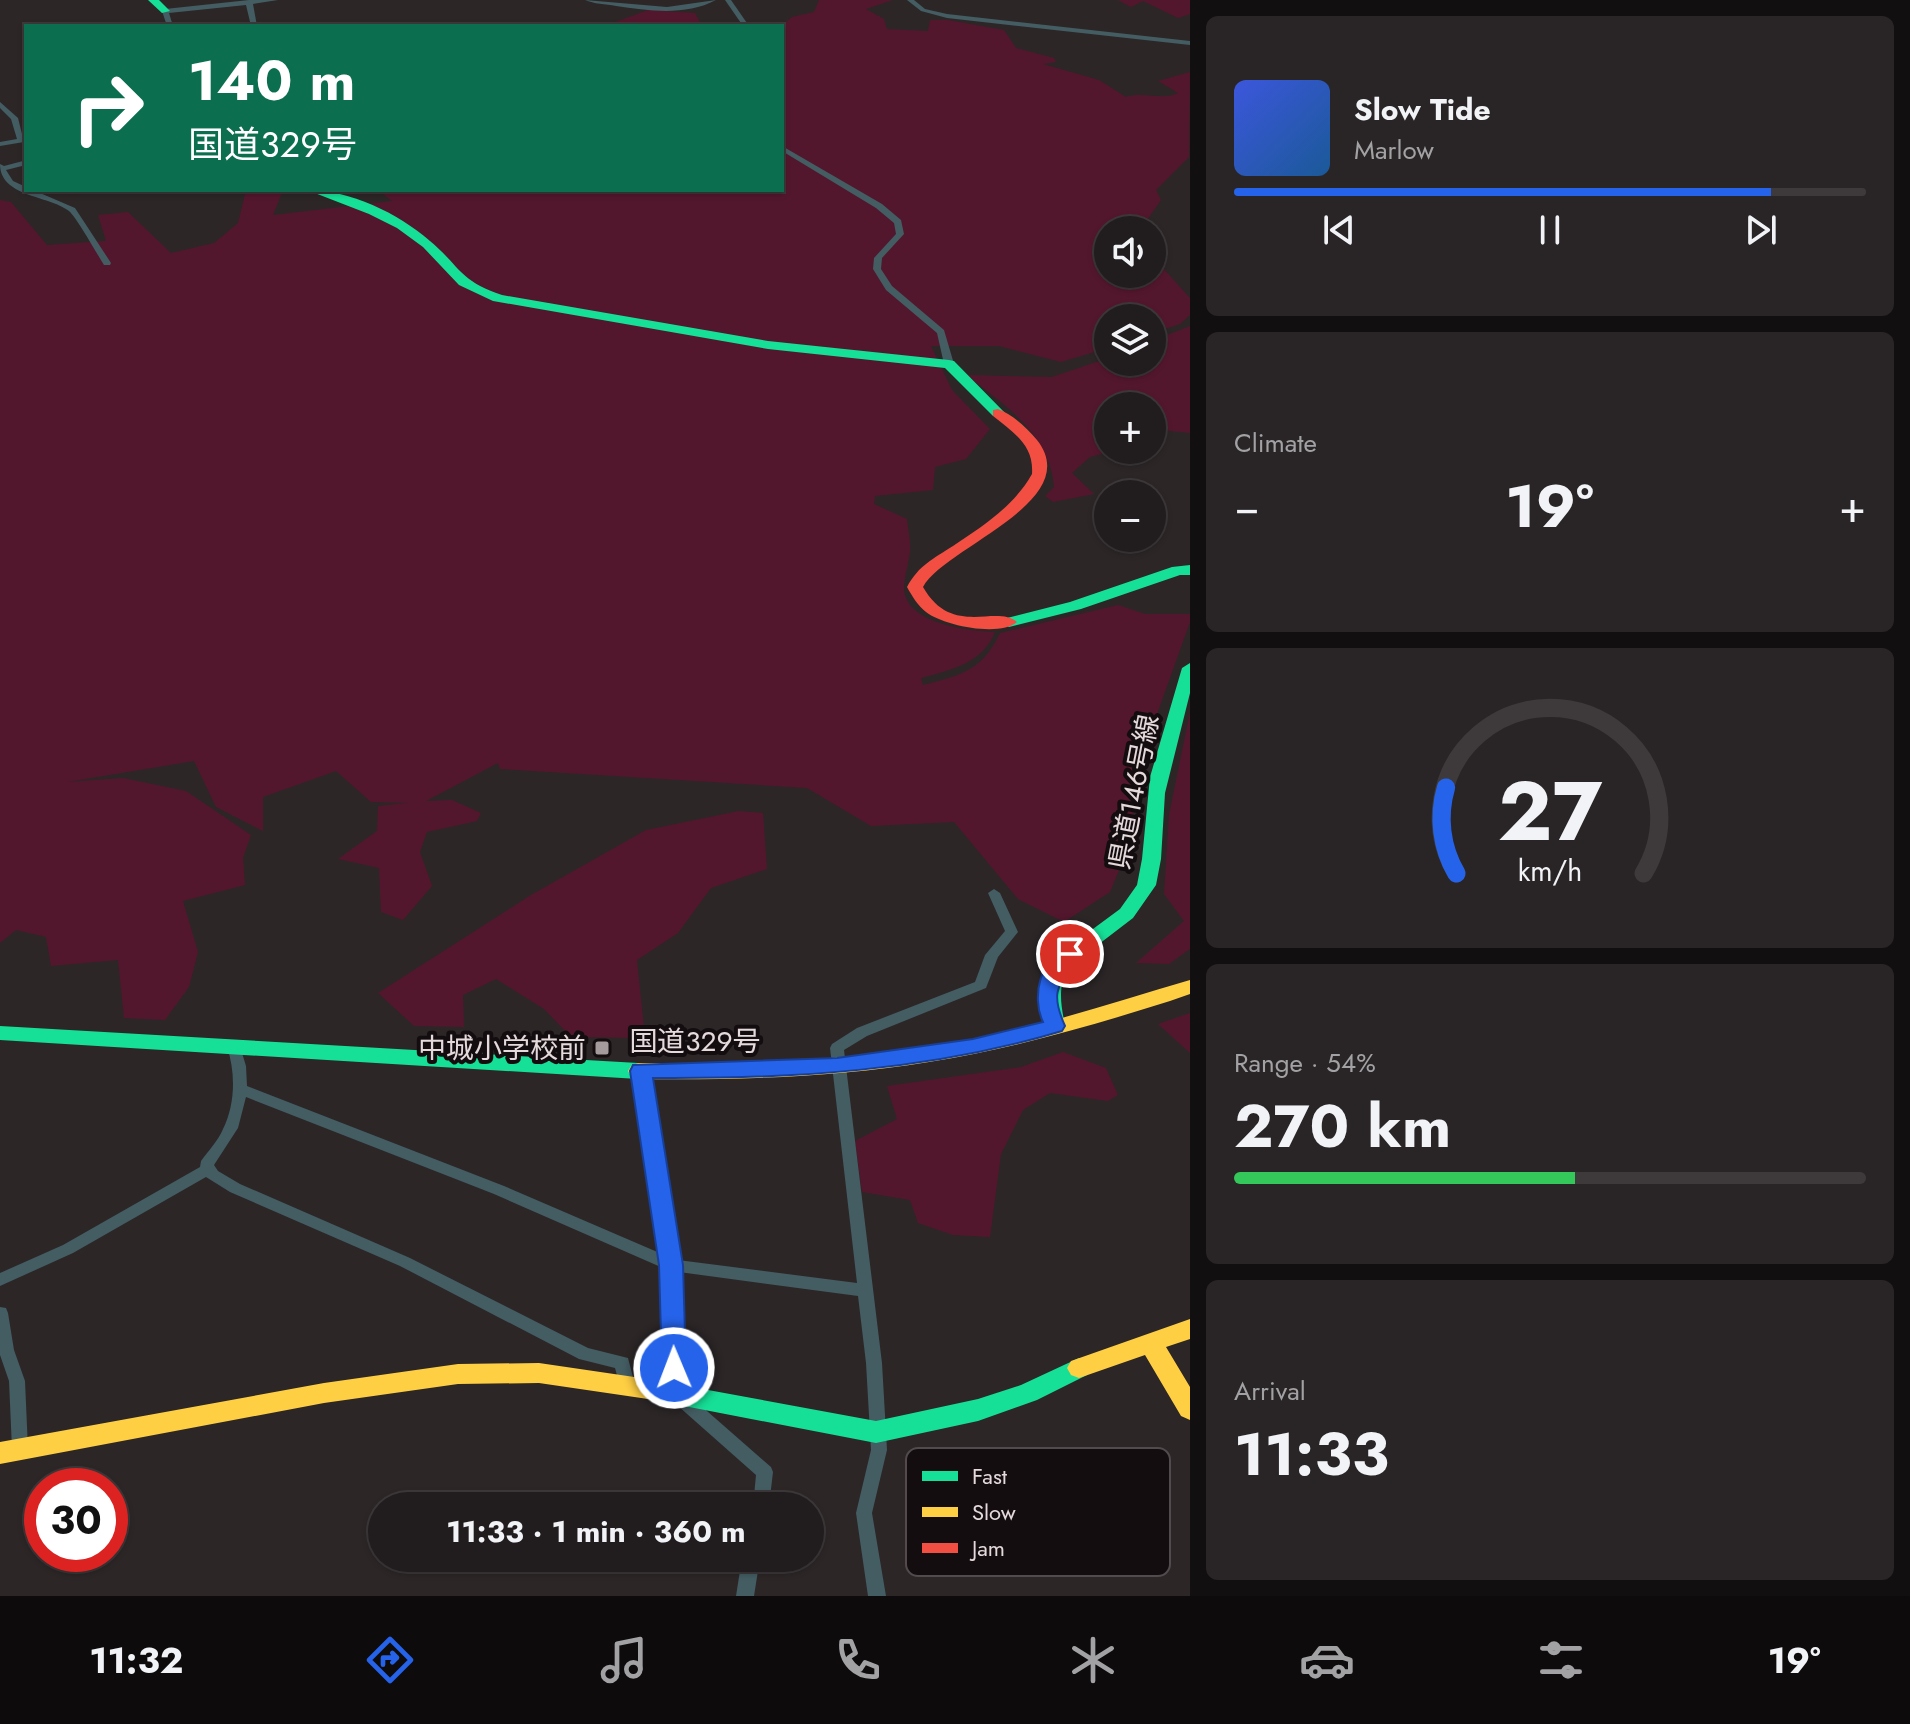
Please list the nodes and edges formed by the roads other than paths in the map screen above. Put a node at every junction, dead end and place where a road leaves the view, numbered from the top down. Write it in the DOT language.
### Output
graph roads {
  1 [pos="275,0"];
  2 [pos="588,0"];
  3 [pos="713,0"];
  4 [pos="728,0"];
  5 [pos="910,0"];
  6 [pos="249,2"];
  7 [pos="163,12"];
  8 [pos="254,24"];
  9 [pos="745,24"];
  10 [pos="1190,43"];
  11 [pos="0,104"];
  12 [pos="14,122"];
  13 [pos="0,125"];
  14 [pos="0,144"];
  15 [pos="784,149"];
  16 [pos="24,163"];
  17 [pos="1,167"];
  18 [pos="24,189"];
  19 [pos="31,192"];
  20 [pos="320,192"];
  21 [pos="107,263"];
  22 [pos="949,364"];
  23 [pos="1186,569"];
  24 [pos="1190,668"];
  25 [pos="994,893"];
  26 [pos="1190,987"];
  27 [pos="1055,1026"];
  28 [pos="0,1033"];
  29 [pos="234,1047"];
  30 [pos="837,1065"];
  31 [pos="641,1071"];
  32 [pos="239,1089"];
  33 [pos="208,1169"];
  34 [pos="671,1265"];
  35 [pos="0,1280"];
  36 [pos="864,1290"];
  37 [pos="0,1313"];
  38 [pos="1190,1329"];
  39 [pos="1150,1342"];
  40 [pos="627,1385"];
  41 [pos="675,1393"];
  42 [pos="1190,1409"];
  43 [pos="876,1432"];
  44 [pos="20,1449"];
  45 [pos="0,1453"];
  46 [pos="763,1492"];
  47 [pos="749,1572"];
  48 [pos="745,1596"];
  49 [pos="877,1596"];
  1 -- 6 [label="street"];
  2 -- 3 [label="street"];
  4 -- 9 [label="street"];
  5 -- 10 [label="street"];
  6 -- 7 [label="street"];
  6 -- 8 [label="street"];
  11 -- 12 [label="street"];
  12 -- 13 [label="street"];
  12 -- 14 [label="street"];
  15 -- 22 [label="street"];
  16 -- 17 [label="street"];
  17 -- 18 [label="street"];
  19 -- 21 [label="street"];
  20 -- 22 [label="main road"];
  22 -- 23 [label="main road"];
  24 -- 27 [label="main road, 県道146号線"];
  25 -- 30 [label="street"];
  26 -- 27 [label="main road, 国道329号"];
  27 -- 30 [label="main road, 国道329号"];
  28 -- 29 [label="main road, 国道329号"];
  29 -- 31 [label="main road, 国道329号"];
  29 -- 32 [label="street"];
  30 -- 31 [label="main road, 国道329号"];
  30 -- 36 [label="street"];
  31 -- 34 [label="street"];
  32 -- 33 [label="street"];
  32 -- 34 [label="street"];
  33 -- 35 [label="street"];
  33 -- 40 [label="street"];
  34 -- 36 [label="street"];
  34 -- 41 [label="street"];
  36 -- 43 [label="street"];
  37 -- 44 [label="street"];
  38 -- 39 [label="main road"];
  39 -- 42 [label="main road"];
  39 -- 43 [label="main road"];
  40 -- 41 [label="main road"];
  40 -- 44 [label="main road"];
  41 -- 43 [label="main road"];
  41 -- 46 [label="street"];
  43 -- 49 [label="street"];
  44 -- 45 [label="main road"];
  47 -- 48 [label="street"];
}
